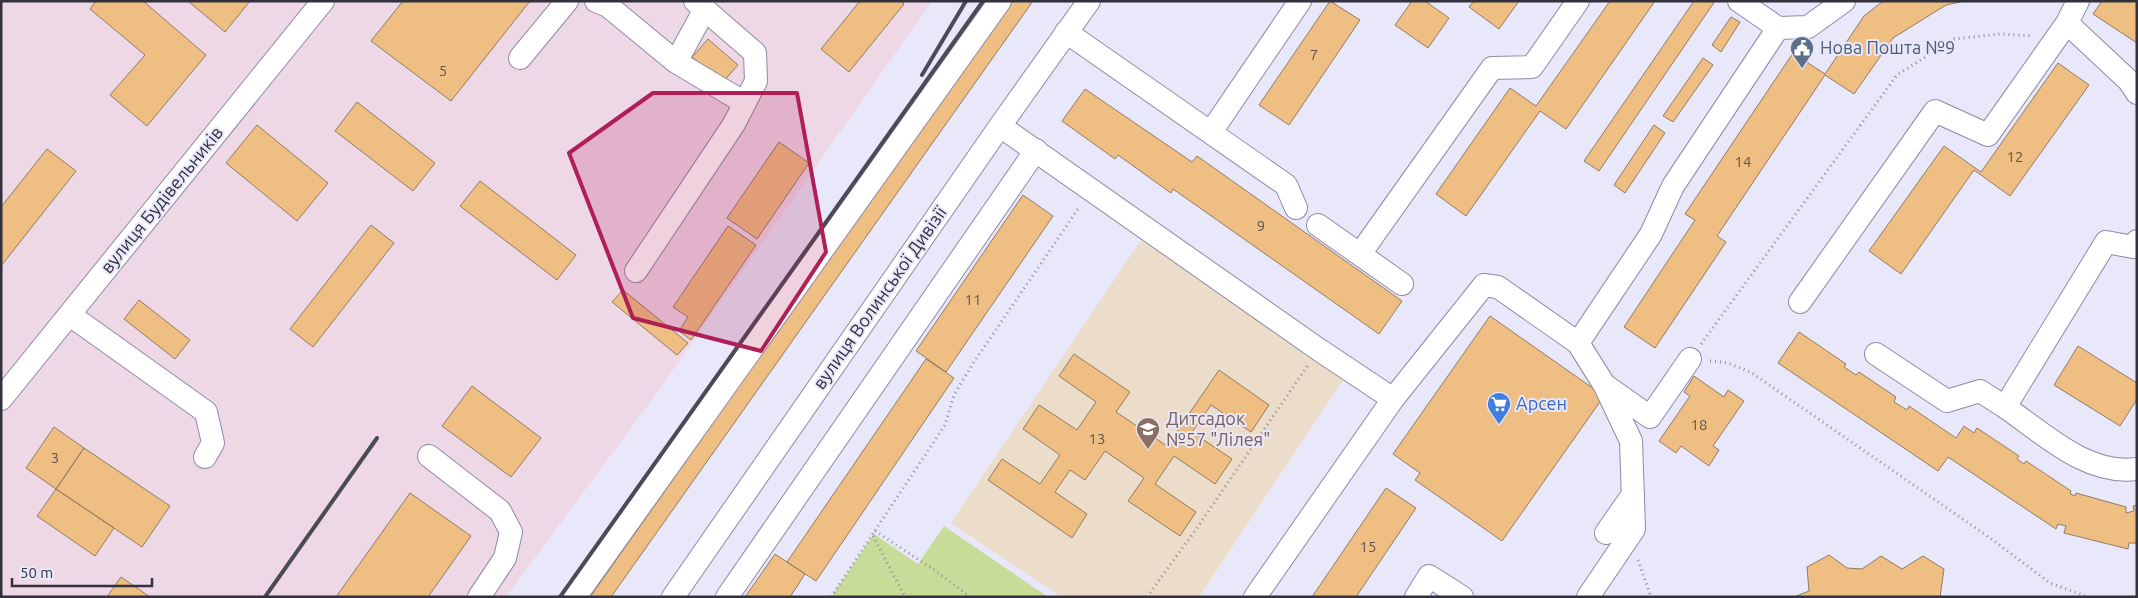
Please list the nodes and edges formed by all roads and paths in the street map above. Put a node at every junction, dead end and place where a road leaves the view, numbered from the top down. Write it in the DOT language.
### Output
graph roads {
  1 [pos="323,1"];
  2 [pos="567,1"];
  3 [pos="596,1"];
  4 [pos="1000,1"];
  5 [pos="1089,1"];
  6 [pos="1300,1"];
  7 [pos="1578,1"];
  8 [pos="1739,1"];
  9 [pos="1844,1"];
  10 [pos="2078,1"];
  11 [pos="700,5"];
  12 [pos="1778,28"];
  13 [pos="2063,30"];
  14 [pos="1066,32"];
  15 [pos="520,58"];
  16 [pos="676,62"];
  17 [pos="2137,93"];
  18 [pos="745,103"];
  19 [pos="1000,126"];
  20 [pos="1211,132"];
  21 [pos="1036,150"];
  22 [pos="1092,190"];
  23 [pos="1296,208"];
  24 [pos="1318,225"];
  25 [pos="2137,241"];
  26 [pos="1360,254"];
  27 [pos="636,271"];
  28 [pos="1402,284"];
  29 [pos="1800,302"];
  30 [pos="70,315"];
  31 [pos="1578,343"];
  32 [pos="1318,349"];
  33 [pos="1876,354"];
  34 [pos="1690,359"];
  35 [pos="1728,363"];
  36 [pos="1605,386"];
  37 [pos="1,399"];
  38 [pos="1393,399"];
  39 [pos="2005,407"];
  40 [pos="429,456"];
  41 [pos="205,457"];
  42 [pos="2137,469"];
  43 [pos="875,531"];
  44 [pos="873,535"];
  45 [pos="1617,536"];
  46 [pos="480,597"];
  47 [pos="575,597"];
  48 [pos="672,597"];
  49 [pos="727,597"];
  50 [pos="831,597"];
  51 [pos="905,597"];
  52 [pos="970,597"];
  53 [pos="1147,597"];
  54 [pos="1255,597"];
  55 [pos="1416,597"];
  56 [pos="1462,597"];
  57 [pos="1588,597"];
  58 [pos="1651,597"];
  59 [pos="2088,597"];
  1 -- 30 [label="street, вулиця Будівельників"];
  2 -- 15 [label="street"];
  3 -- 16 [label="street"];
  4 -- 47 [label="street"];
  5 -- 14 [label="street, вулиця Волинської Дивізії"];
  6 -- 20 [label="street"];
  7 -- 26 [label="street"];
  8 -- 12 [label="street"];
  9 -- 12 [label="street"];
  10 -- 13 [label="street"];
  11 -- 16 [label="street"];
  11 -- 18 [label="street"];
  12 -- 31 [label="street"];
  13 -- 17 [label="street"];
  13 -- 29 [label="street"];
  13 -- 34 [label="path"];
  14 -- 19 [label="street, вулиця Волинської Дивізії"];
  14 -- 20 [label="street"];
  16 -- 18 [label="street"];
  18 -- 27 [label="street"];
  19 -- 21 [label="street"];
  19 -- 48 [label="street, вулиця Волинської Дивізії"];
  20 -- 23 [label="street"];
  21 -- 22 [label="street"];
  21 -- 49 [label="street"];
  22 -- 32 [label="street"];
  22 -- 43 [label="path"];
  24 -- 26 [label="street"];
  25 -- 39 [label="street"];
  26 -- 28 [label="street"];
  30 -- 37 [label="street, вулиця Будівельників"];
  30 -- 41 [label="street"];
  31 -- 36 [label="street"];
  31 -- 38 [label="street"];
  32 -- 38 [label="street"];
  32 -- 53 [label="path"];
  33 -- 39 [label="street"];
  34 -- 36 [label="street"];
  35 -- 59 [label="path"];
  36 -- 45 [label="street"];
  38 -- 54 [label="street"];
  39 -- 42 [label="street"];
  40 -- 46 [label="street"];
  43 -- 44 [label="path"];
  43 -- 52 [label="path"];
  44 -- 50 [label="path"];
  44 -- 51 [label="path"];
  45 -- 57 [label="street"];
  45 -- 58 [label="path"];
  55 -- 56 [label="street"];
}
